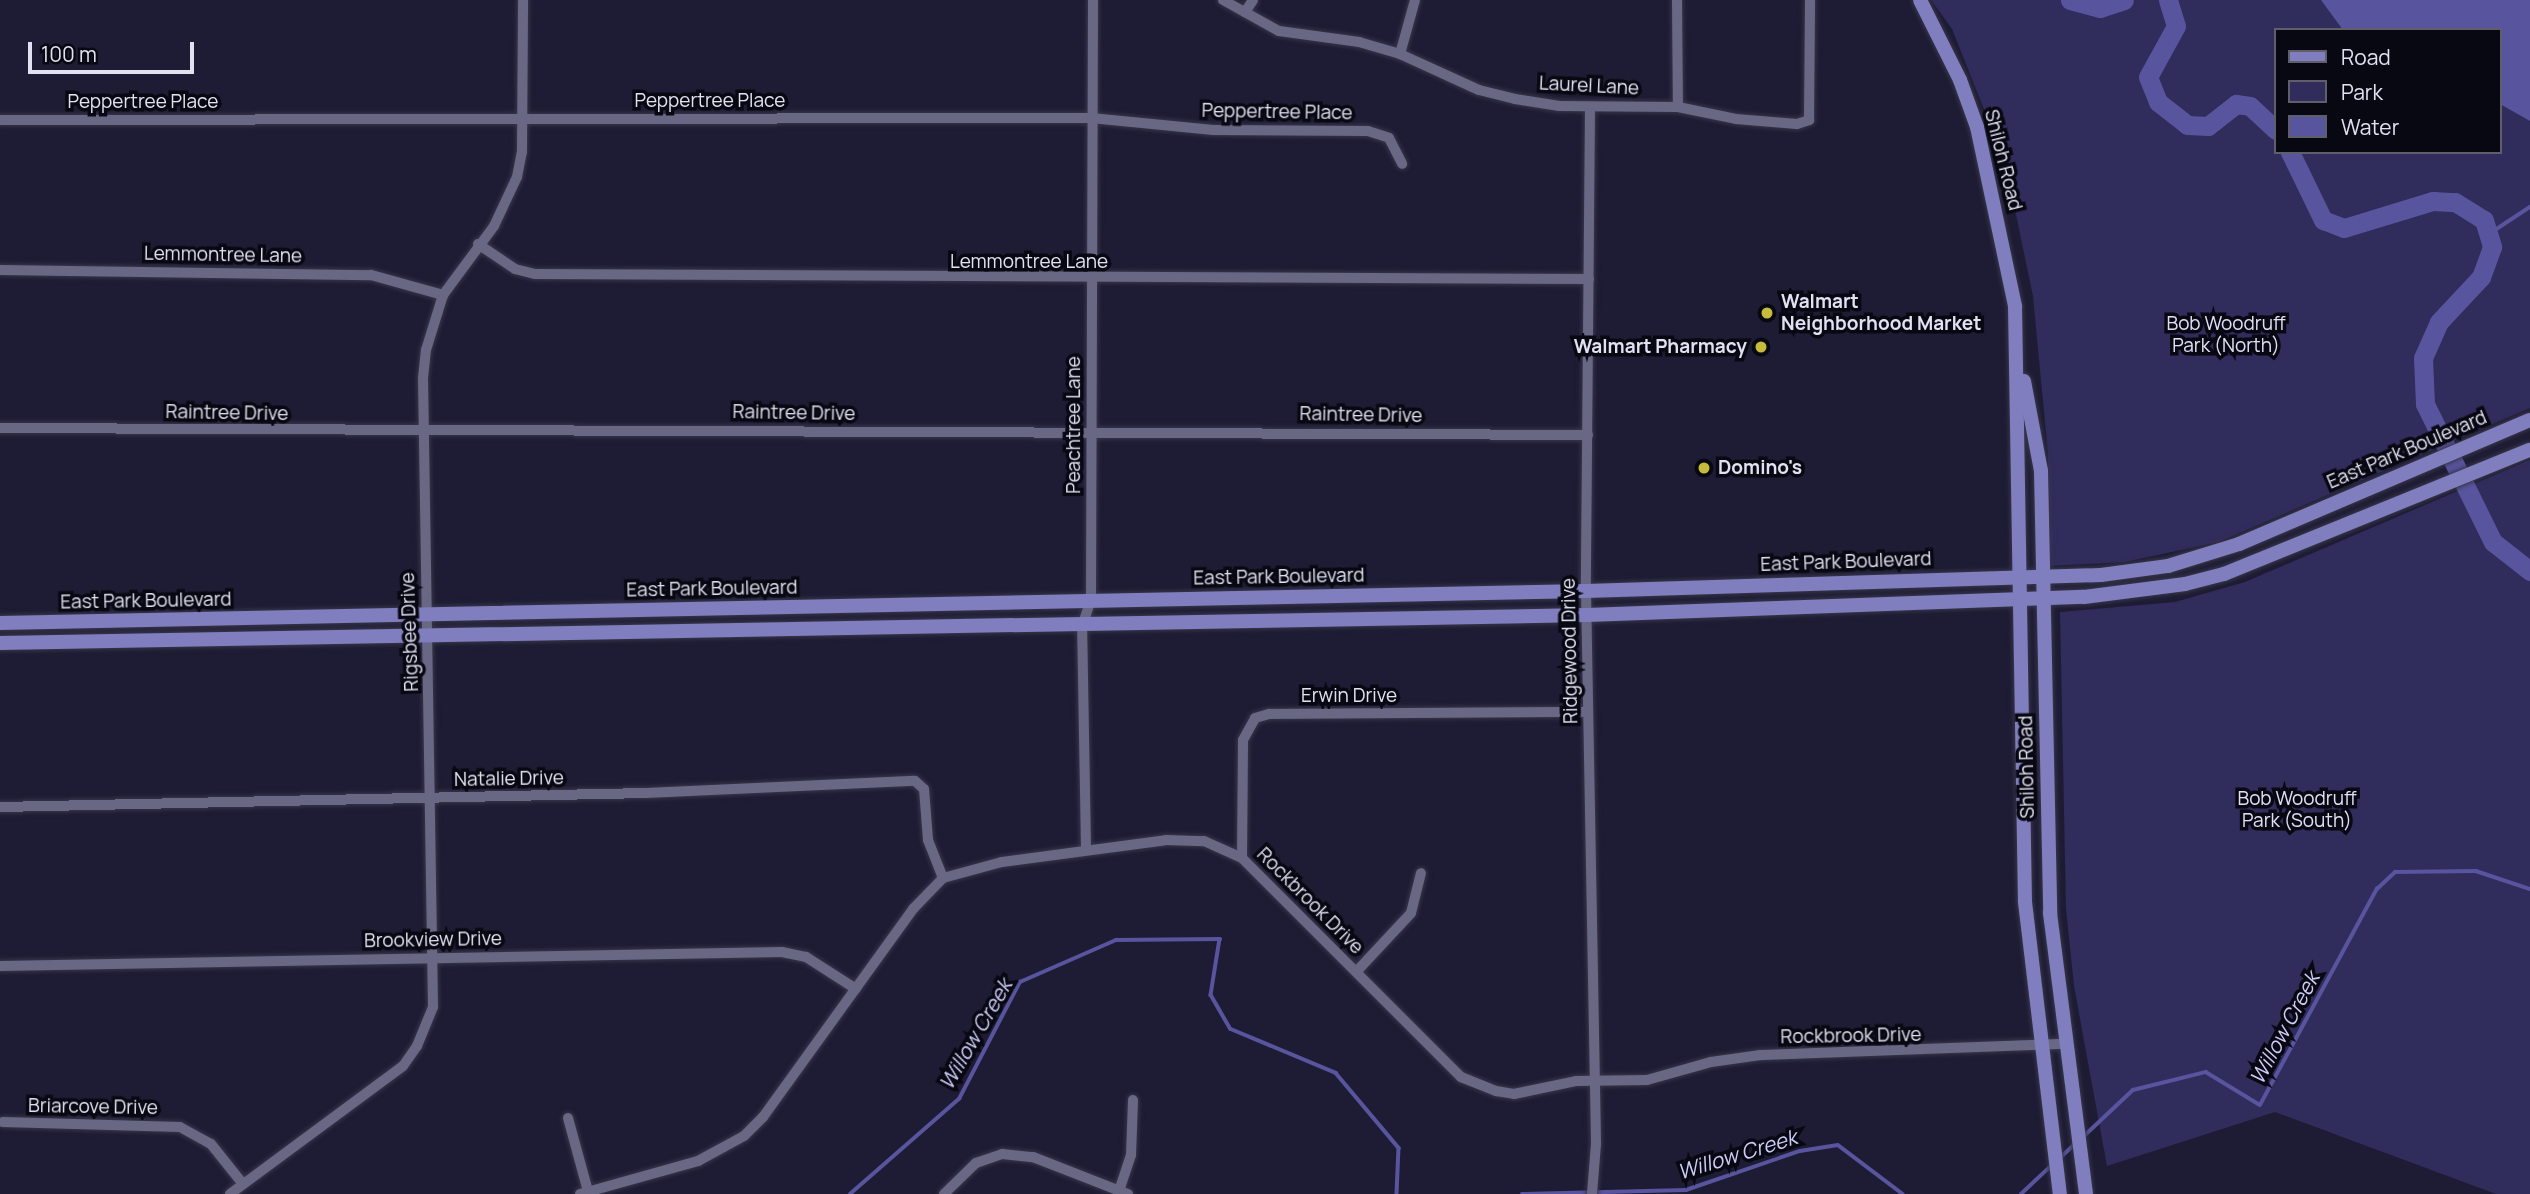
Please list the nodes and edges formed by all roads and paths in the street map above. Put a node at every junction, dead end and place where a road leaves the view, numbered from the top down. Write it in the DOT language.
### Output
graph roads {
  1 [pos="523,0"];
  2 [pos="1093,0"];
  3 [pos="1223,0"];
  4 [pos="1253,0"];
  5 [pos="1415,0"];
  6 [pos="1678,0"];
  7 [pos="1811,0"];
  8 [pos="1920,0"];
  9 [pos="1245,12"];
  10 [pos="1400,54"];
  11 [pos="1590,107"];
  12 [pos="1678,107"];
  13 [pos="1091,118"];
  14 [pos="523,119"];
  15 [pos="0,120"];
  16 [pos="1402,164"];
  17 [pos="478,244"];
  18 [pos="0,270"];
  19 [pos="1589,279"];
  20 [pos="1091,280"];
  21 [pos="443,295"];
  22 [pos="2016,338"];
  23 [pos="2530,420"];
  24 [pos="0,428"];
  25 [pos="421,428"];
  26 [pos="1092,435"];
  27 [pos="1588,435"];
  28 [pos="2530,450"];
  29 [pos="2043,576"];
  30 [pos="2021,577"];
  31 [pos="1586,591"];
  32 [pos="2043,599"];
  33 [pos="1091,600"];
  34 [pos="2022,600"];
  35 [pos="428,614"];
  36 [pos="1587,615"];
  37 [pos="0,623"];
  38 [pos="1082,626"];
  39 [pos="429,634"];
  40 [pos="0,643"];
  41 [pos="1588,712"];
  42 [pos="432,798"];
  43 [pos="0,807"];
  44 [pos="1086,849"];
  45 [pos="1242,858"];
  46 [pos="1421,873"];
  47 [pos="943,878"];
  48 [pos="435,958"];
  49 [pos="0,966"];
  50 [pos="1357,971"];
  51 [pos="856,989"];
  52 [pos="2067,1044"];
  53 [pos="2042,1047"];
  54 [pos="1593,1080"];
  55 [pos="1133,1100"];
  56 [pos="568,1118"];
  57 [pos="3,1122"];
  58 [pos="243,1184"];
  59 [pos="1593,1190"];
  60 [pos="584,1193"];
  61 [pos="1122,1193"];
  62 [pos="2086,1193"];
  63 [pos="230,1194"];
  64 [pos="944,1194"];
  65 [pos="2060,1194"];
  1 -- 14 [label="street, Rigsbee Drive"];
  2 -- 13 [label="street, Peachtree Lane"];
  3 -- 9 [label="street, Laurel Lane"];
  4 -- 9 [label="street"];
  5 -- 10 [label="street"];
  6 -- 12 [label="street"];
  7 -- 12 [label="street, Laurel Lane"];
  8 -- 22 [label="main road, Shiloh Road"];
  9 -- 10 [label="street, Laurel Lane"];
  10 -- 11 [label="street, Laurel Lane"];
  11 -- 12 [label="street, Laurel Lane"];
  11 -- 19 [label="street, Ridgewood Drive"];
  13 -- 14 [label="street, Peppertree Place"];
  13 -- 16 [label="street, Peppertree Place"];
  13 -- 20 [label="street, Peachtree Lane"];
  14 -- 15 [label="street, Peppertree Place"];
  14 -- 17 [label="street, Rigsbee Drive"];
  17 -- 20 [label="street, Lemmontree Lane"];
  17 -- 21 [label="street, Rigsbee Drive"];
  18 -- 21 [label="street, Lemmontree Lane"];
  19 -- 20 [label="street, Lemmontree Lane"];
  19 -- 27 [label="street, Ridgewood Drive"];
  20 -- 26 [label="street, Peachtree Lane"];
  21 -- 25 [label="street, Rigsbee Drive"];
  22 -- 29 [label="main road, Shiloh Road"];
  22 -- 30 [label="main road, Shiloh Road"];
  23 -- 29 [label="main road, East Park Boulevard"];
  24 -- 25 [label="street, Raintree Drive"];
  25 -- 26 [label="street, Raintree Drive"];
  25 -- 35 [label="street, Rigsbee Drive"];
  26 -- 27 [label="street, Raintree Drive"];
  26 -- 33 [label="street, Peachtree Lane"];
  27 -- 31 [label="street, Ridgewood Drive"];
  28 -- 32 [label="main road, East Park Boulevard"];
  29 -- 30 [label="main road, East Park Boulevard"];
  29 -- 32 [label="main road, Shiloh Road"];
  30 -- 31 [label="main road, East Park Boulevard"];
  30 -- 34 [label="main road, Shiloh Road"];
  31 -- 33 [label="main road, East Park Boulevard"];
  31 -- 36 [label="street, Ridgewood Drive"];
  32 -- 34 [label="main road, East Park Boulevard"];
  32 -- 52 [label="main road, Shiloh Road"];
  33 -- 35 [label="main road, East Park Boulevard"];
  33 -- 38 [label="street, Peachtree Lane"];
  34 -- 36 [label="main road, East Park Boulevard"];
  34 -- 53 [label="main road, Shiloh Road"];
  35 -- 37 [label="main road, East Park Boulevard"];
  35 -- 39 [label="street, Rigsbee Drive"];
  36 -- 38 [label="main road, East Park Boulevard"];
  36 -- 41 [label="street, Ridgewood Drive"];
  38 -- 39 [label="main road, East Park Boulevard"];
  38 -- 44 [label="street, Peachtree Lane"];
  39 -- 40 [label="main road, East Park Boulevard"];
  39 -- 42 [label="street, Rigsbee Drive"];
  41 -- 45 [label="street, Erwin Drive"];
  41 -- 54 [label="street, Ridgewood Drive"];
  42 -- 43 [label="street, Natalie Drive"];
  42 -- 47 [label="street, Natalie Drive"];
  42 -- 48 [label="street, Rigsbee Drive"];
  44 -- 45 [label="street, Rockbrook Drive"];
  44 -- 47 [label="street, Rockbrook Drive"];
  45 -- 50 [label="street, Rockbrook Drive"];
  46 -- 50 [label="street"];
  47 -- 51 [label="street, Rockbrook Drive"];
  48 -- 49 [label="street, Brookview Drive"];
  48 -- 51 [label="street, Brookview Drive"];
  48 -- 58 [label="street, Rigsbee Drive"];
  50 -- 54 [label="street, Rockbrook Drive"];
  51 -- 60 [label="street, Rockbrook Drive"];
  52 -- 53 [label="street, Rockbrook Drive"];
  52 -- 62 [label="main road, Shiloh Road"];
  53 -- 54 [label="street, Rockbrook Drive"];
  53 -- 65 [label="main road, Shiloh Road"];
  54 -- 59 [label="street, Ridgewood Drive"];
  55 -- 61 [label="street"];
  56 -- 60 [label="street"];
  57 -- 58 [label="street, Briarcove Drive"];
  58 -- 63 [label="street, Rigsbee Drive"];
  61 -- 64 [label="street"];
}
